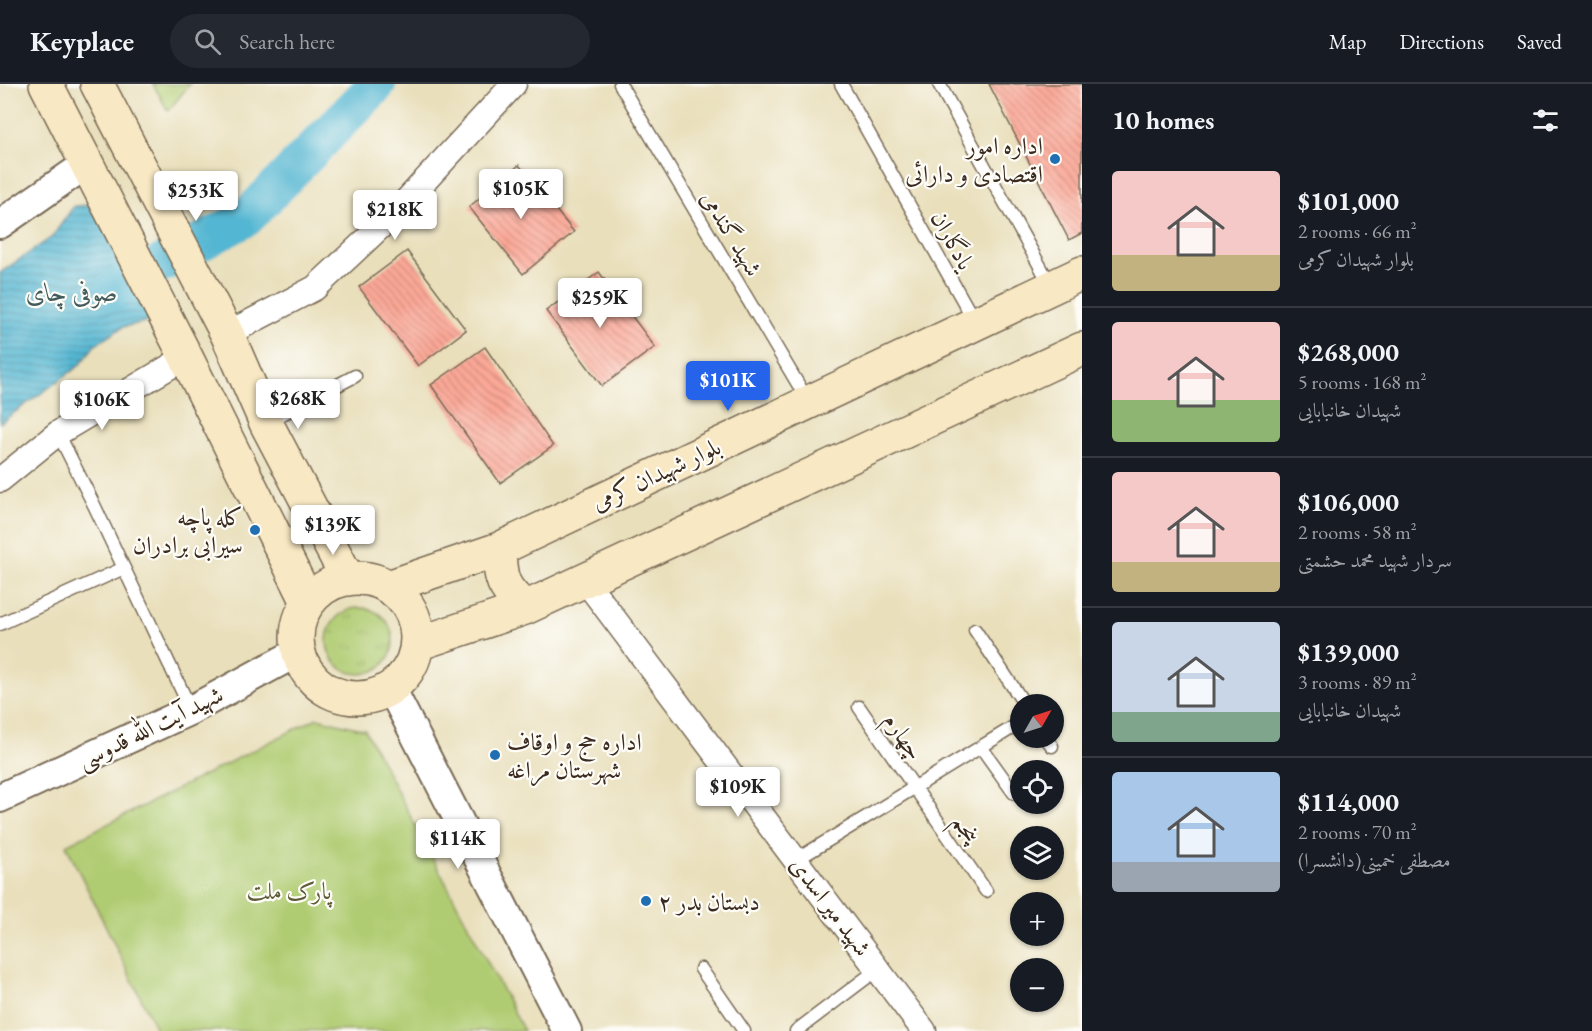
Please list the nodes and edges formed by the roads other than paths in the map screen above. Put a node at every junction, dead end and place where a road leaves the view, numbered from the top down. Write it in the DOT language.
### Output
graph roads {
  1 [pos="46,84"];
  2 [pos="97,84"];
  3 [pos="514,84"];
  4 [pos="620,84"];
  5 [pos="841,84"];
  6 [pos="939,84"];
  7 [pos="93,174"];
  8 [pos="0,224"];
  9 [pos="1082,273"];
  10 [pos="1052,287"];
  11 [pos="976,323"];
  12 [pos="226,334"];
  13 [pos="1082,350"];
  14 [pos="186,357"];
  15 [pos="355,376"];
  16 [pos="808,402"];
  17 [pos="266,423"];
  18 [pos="58,433"];
  19 [pos="0,480"];
  20 [pos="499,549"];
  21 [pos="124,568"];
  22 [pos="348,579"];
  23 [pos="585,580"];
  24 [pos="388,587"];
  25 [pos="308,602"];
  26 [pos="525,608"];
  27 [pos="0,624"];
  28 [pos="975,630"];
  29 [pos="417,644"];
  30 [pos="298,652"];
  31 [pos="392,688"];
  32 [pos="1017,694"];
  33 [pos="859,707"];
  34 [pos="191,710"];
  35 [pos="1010,729"];
  36 [pos="981,747"];
  37 [pos="1010,787"];
  38 [pos="914,788"];
  39 [pos="0,798"];
  40 [pos="796,860"];
  41 [pos="986,891"];
  42 [pos="701,969"];
  43 [pos="878,969"];
  44 [pos="801,1029"];
  45 [pos="567,1031"];
  46 [pos="744,1031"];
  47 [pos="924,1031"];
  1 -- 7 [label="main road"];
  2 -- 12 [label="main road"];
  3 -- 12 [label="street"];
  4 -- 16 [label="lane, شهید گندمی"];
  5 -- 11 [label="lane, یادگاران"];
  6 -- 10 [label="lane"];
  7 -- 8 [label="street"];
  7 -- 14 [label="main road"];
  9 -- 10 [label="main road, بلوار شهیدان کرمی"];
  10 -- 11 [label="main road, بلوار شهیدان کرمی"];
  11 -- 16 [label="main road, بلوار شهیدان کرمی"];
  12 -- 17 [label="main road"];
  13 -- 23 [label="main road"];
  14 -- 18 [label="street"];
  14 -- 25 [label="main road"];
  15 -- 17 [label="lane"];
  16 -- 20 [label="main road, بلوار شهیدان کرمی"];
  17 -- 22 [label="main road"];
  18 -- 19 [label="street"];
  18 -- 21 [label="lane"];
  20 -- 24 [label="main road, بلوار شهیدان کرمی"];
  20 -- 26 [label="main road"];
  21 -- 27 [label="lane"];
  21 -- 34 [label="lane"];
  22 -- 24 [label="main road"];
  22 -- 25 [label="main road"];
  23 -- 26 [label="main road"];
  23 -- 40 [label="street, شهید میر اسدی"];
  24 -- 29 [label="main road"];
  25 -- 30 [label="main road"];
  26 -- 29 [label="main road"];
  28 -- 32 [label="lane"];
  29 -- 31 [label="main road"];
  30 -- 31 [label="main road"];
  30 -- 34 [label="street, شهید آیت الله قدوسی"];
  31 -- 45 [label="street"];
  33 -- 38 [label="lane, چهارم"];
  34 -- 39 [label="street, شهید آیت الله قدوسی"];
  35 -- 36 [label="lane"];
  36 -- 37 [label="lane"];
  36 -- 38 [label="lane"];
  38 -- 40 [label="lane"];
  38 -- 41 [label="lane, پنجم"];
  40 -- 43 [label="street, شهید میر اسدی"];
  42 -- 46 [label="lane"];
  43 -- 44 [label="lane"];
  43 -- 47 [label="street, شهید میر اسدی"];
}
